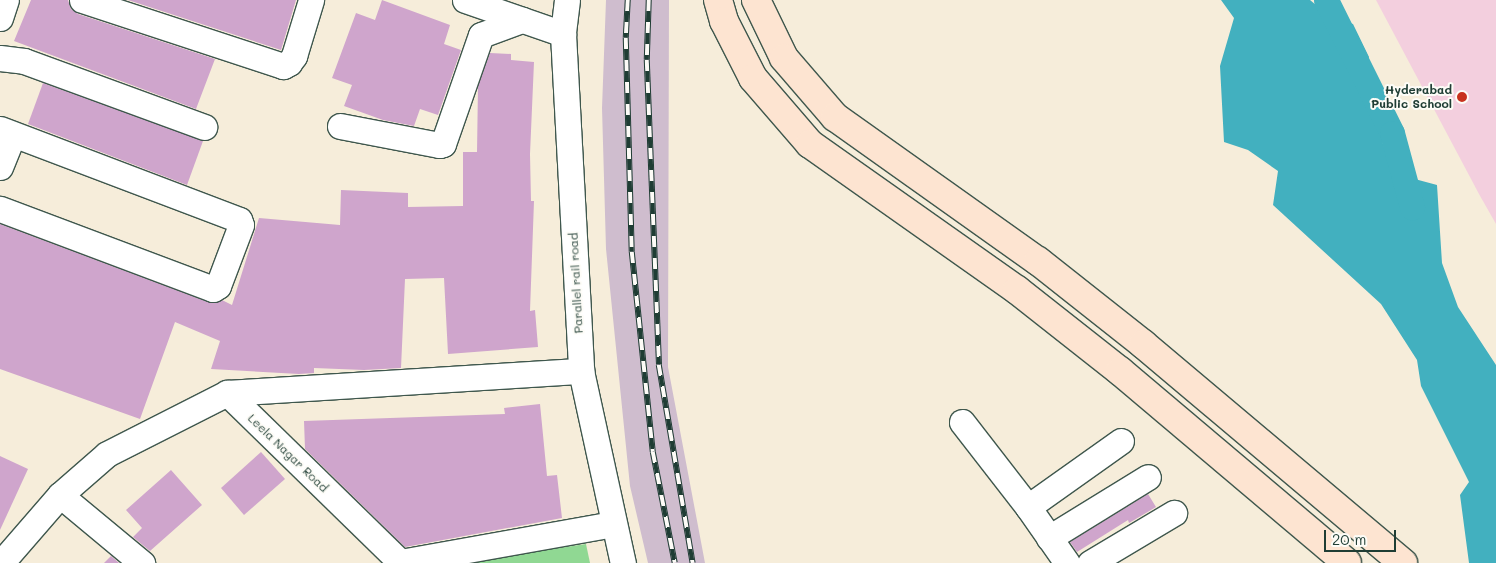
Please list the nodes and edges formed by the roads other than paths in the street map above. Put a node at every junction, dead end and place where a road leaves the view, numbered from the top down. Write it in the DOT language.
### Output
graph roads {
  1 [pos="6,0"];
  2 [pos="82,0"];
  3 [pos="311,0"];
  4 [pos="465,0"];
  5 [pos="567,0"];
  6 [pos="718,0"];
  7 [pos="756,0"];
  8 [pos="0,18"];
  9 [pos="522,20"];
  10 [pos="563,34"];
  11 [pos="0,58"];
  12 [pos="340,126"];
  13 [pos="204,127"];
  14 [pos="6,132"];
  15 [pos="885,152"];
  16 [pos="0,167"];
  17 [pos="866,183"];
  18 [pos="0,208"];
  19 [pos="581,371"];
  20 [pos="227,392"];
  21 [pos="962,422"];
  22 [pos="1121,441"];
  23 [pos="1148,477"];
  24 [pos="60,495"];
  25 [pos="1028,506"];
  26 [pos="1174,512"];
  27 [pos="613,524"];
  28 [pos="1049,538"];
  29 [pos="1,563"];
  30 [pos="142,563"];
  31 [pos="623,563"];
  32 [pos="1067,563"];
  33 [pos="1090,563"];
  34 [pos="1347,563"];
  35 [pos="1403,563"];
  1 -- 8 [label="street"];
  2 -- 3 [label="street"];
  4 -- 9 [label="street"];
  5 -- 10 [label="street, Parallel rail road"];
  6 -- 17 [label="street"];
  7 -- 15 [label="street"];
  9 -- 10 [label="street"];
  9 -- 12 [label="street"];
  10 -- 19 [label="street, Parallel rail road"];
  11 -- 13 [label="street"];
  14 -- 16 [label="street"];
  14 -- 18 [label="street"];
  15 -- 17 [label="street"];
  15 -- 35 [label="street"];
  17 -- 34 [label="street"];
  19 -- 20 [label="street"];
  19 -- 27 [label="street, Parallel rail road"];
  20 -- 24 [label="street"];
  20 -- 27 [label="street, Leela Nagar Road"];
  21 -- 25 [label="street"];
  22 -- 25 [label="street"];
  23 -- 28 [label="street"];
  24 -- 29 [label="street"];
  24 -- 30 [label="street"];
  25 -- 28 [label="street"];
  26 -- 33 [label="street"];
  27 -- 31 [label="street, Parallel rail road"];
  28 -- 32 [label="street"];
}
